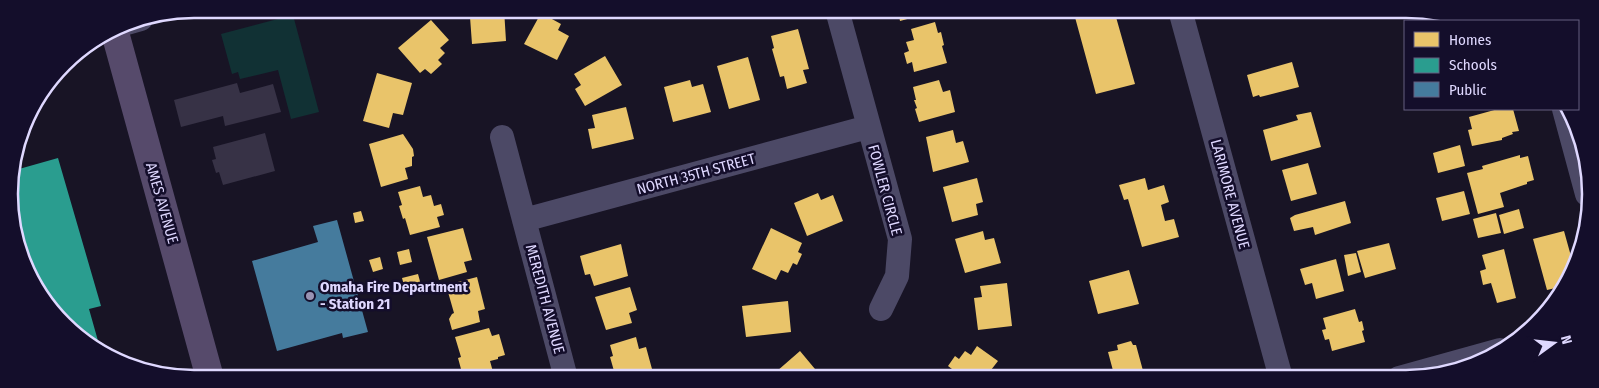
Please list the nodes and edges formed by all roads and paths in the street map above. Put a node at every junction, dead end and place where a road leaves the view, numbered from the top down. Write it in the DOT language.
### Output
graph roads {
  1 [pos="838,18"];
  2 [pos="1182,18"];
  3 [pos="116,36"];
  4 [pos="868,127"];
  5 [pos="1570,132"];
  6 [pos="502,137"];
  7 [pos="1578,162"];
  8 [pos="524,220"];
  9 [pos="881,309"];
  10 [pos="1467,359"];
  11 [pos="1438,367"];
  12 [pos="208,370"];
  13 [pos="564,370"];
  14 [pos="1279,370"];
  1 -- 4 [label="street, FOWLER CIRCLE"];
  2 -- 14 [label="street, LARIMORE AVENUE"];
  3 -- 12 [label="main road, AMES AVENUE"];
  4 -- 8 [label="street, NORTH 35TH STREET"];
  4 -- 9 [label="street, FOWLER CIRCLE"];
  5 -- 7 [label="street"];
  6 -- 8 [label="street, MEREDITH AVENUE"];
  8 -- 13 [label="street, MEREDITH AVENUE"];
  10 -- 11 [label="street"];
}
